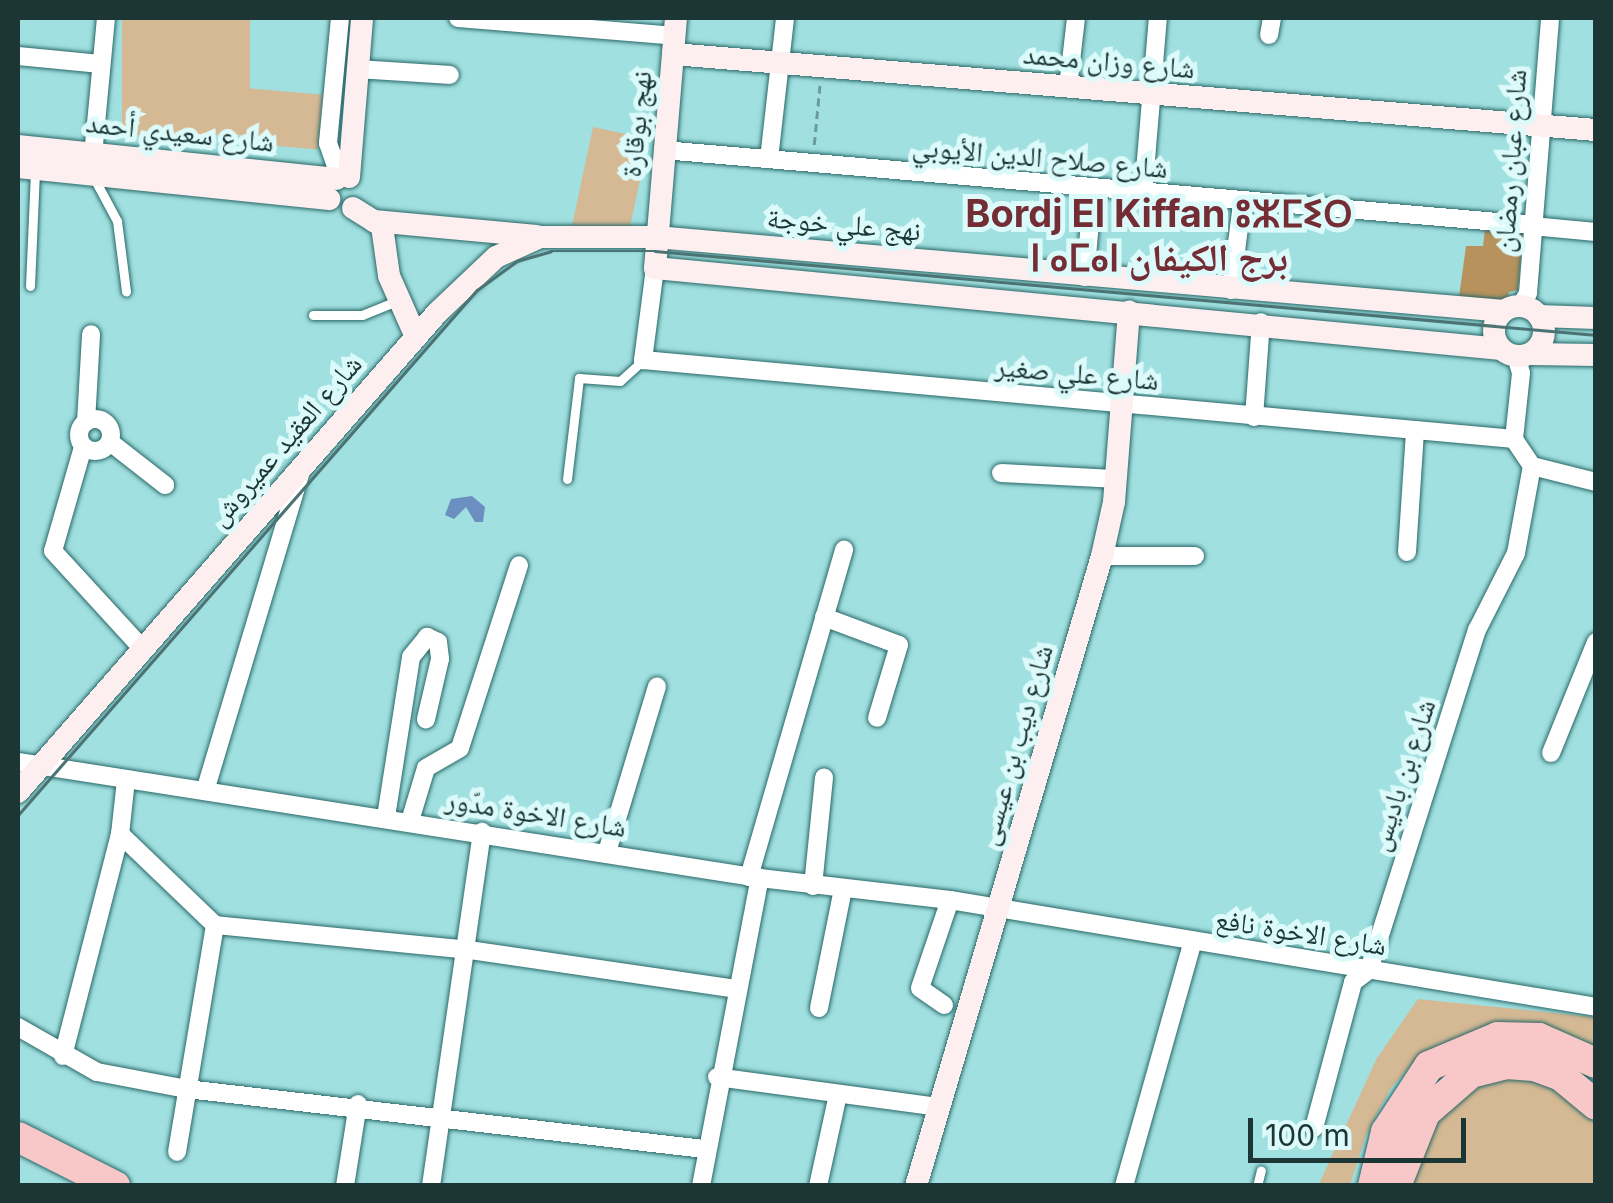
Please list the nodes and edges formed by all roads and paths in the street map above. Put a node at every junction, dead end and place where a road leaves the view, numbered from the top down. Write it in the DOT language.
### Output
graph roads {
  1 [pos="106,18"];
  2 [pos="340,18"];
  3 [pos="362,18"];
  4 [pos="458,18"];
  5 [pos="785,18"];
  6 [pos="1076,18"];
  7 [pos="1158,18"];
  8 [pos="1550,18"];
  9 [pos="495,19"];
  10 [pos="675,36"];
  11 [pos="18,56"];
  12 [pos="781,63"];
  13 [pos="102,64"];
  14 [pos="821,66"];
  15 [pos="358,69"];
  16 [pos="450,75"];
  17 [pos="1068,88"];
  18 [pos="1152,94"];
  19 [pos="1539,127"];
  20 [pos="1596,130"];
  21 [pos="18,146"];
  22 [pos="663,150"];
  23 [pos="769,159"];
  24 [pos="92,163"];
  25 [pos="813,163"];
  26 [pos="26,168"];
  27 [pos="338,183"];
  28 [pos="1093,191"];
  29 [pos="1143,195"];
  30 [pos="1242,204"];
  31 [pos="362,210"];
  32 [pos="1532,225"];
  33 [pos="1596,232"];
  34 [pos="540,237"];
  35 [pos="656,237"];
  36 [pos="655,268"];
  37 [pos="1084,277"];
  38 [pos="30,286"];
  39 [pos="1231,290"];
  40 [pos="126,291"];
  41 [pos="397,301"];
  42 [pos="1521,311"];
  43 [pos="1129,312"];
  44 [pos="313,315"];
  45 [pos="1596,318"];
  46 [pos="1261,322"];
  47 [pos="92,334"];
  48 [pos="416,337"];
  49 [pos="1516,353"];
  50 [pos="1596,356"];
  51 [pos="643,360"];
  52 [pos="1120,405"];
  53 [pos="1254,417"];
  54 [pos="86,422"];
  55 [pos="1414,430"];
  56 [pos="1514,440"];
  57 [pos="110,442"];
  58 [pos="84,447"];
  59 [pos="304,463"];
  60 [pos="1532,466"];
  61 [pos="1001,473"];
  62 [pos="567,478"];
  63 [pos="1114,479"];
  64 [pos="1596,482"];
  65 [pos="165,486"];
  66 [pos="844,550"];
  67 [pos="1406,552"];
  68 [pos="1102,556"];
  69 [pos="1195,556"];
  70 [pos="518,565"];
  71 [pos="824,617"];
  72 [pos="1596,642"];
  73 [pos="142,648"];
  74 [pos="657,686"];
  75 [pos="877,718"];
  76 [pos="426,719"];
  77 [pos="1551,753"];
  78 [pos="29,764"];
  79 [pos="824,778"];
  80 [pos="126,780"];
  81 [pos="206,791"];
  82 [pos="18,792"];
  83 [pos="386,817"];
  84 [pos="410,820"];
  85 [pos="482,832"];
  86 [pos="120,834"];
  87 [pos="607,852"];
  88 [pos="755,878"];
  89 [pos="812,886"];
  90 [pos="843,889"];
  91 [pos="950,900"];
  92 [pos="998,909"];
  93 [pos="215,925"];
  94 [pos="1192,944"];
  95 [pos="469,950"];
  96 [pos="1368,970"];
  97 [pos="737,990"];
  98 [pos="944,1005"];
  99 [pos="818,1008"];
  100 [pos="1596,1008"];
  101 [pos="18,1027"];
  102 [pos="63,1056"];
  103 [pos="1596,1063"];
  104 [pos="717,1077"];
  105 [pos="187,1089"];
  106 [pos="838,1094"];
  107 [pos="358,1104"];
  108 [pos="1596,1104"];
  109 [pos="938,1108"];
  110 [pos="437,1118"];
  111 [pos="1314,1128"];
  112 [pos="18,1136"];
  113 [pos="704,1150"];
  114 [pos="177,1152"];
  115 [pos="1262,1170"];
  116 [pos="115,1186"];
  117 [pos="345,1186"];
  118 [pos="431,1186"];
  119 [pos="701,1186"];
  120 [pos="818,1186"];
  121 [pos="916,1186"];
  122 [pos="1124,1186"];
  123 [pos="1257,1186"];
  124 [pos="1372,1186"];
  125 [pos="1396,1186"];
  1 -- 13 [label="street"];
  2 -- 27 [label="street"];
  3 -- 15 [label="main road"];
  4 -- 9 [label="street"];
  5 -- 12 [label="street"];
  6 -- 17 [label="street"];
  7 -- 18 [label="street"];
  8 -- 19 [label="street, شارع عبان رمضان"];
  9 -- 10 [label="street"];
  10 -- 12 [label="main road, شارع وزان محمد"];
  10 -- 22 [label="main road, نهج بوقارة"];
  11 -- 13 [label="street"];
  12 -- 14 [label="main road, شارع وزان محمد"];
  12 -- 23 [label="street"];
  13 -- 24 [label="street"];
  14 -- 17 [label="main road, شارع وزان محمد"];
  14 -- 25 [label="path"];
  15 -- 16 [label="street"];
  15 -- 27 [label="main road"];
  17 -- 18 [label="main road, شارع وزان محمد"];
  18 -- 19 [label="main road, شارع وزان محمد"];
  18 -- 29 [label="street"];
  19 -- 20 [label="main road, شارع وزان محمد"];
  19 -- 32 [label="street, شارع عبان رمضان"];
  21 -- 24 [label="main road, شارع سعيدي أحمد"];
  22 -- 23 [label="street, شارع صلاح الدين الأيوبي"];
  22 -- 35 [label="main road, نهج بوقارة"];
  23 -- 25 [label="street, شارع صلاح الدين الأيوبي"];
  24 -- 26 [label="main road, شارع سعيدي أحمد"];
  24 -- 27 [label="main road, شارع سعيدي أحمد"];
  24 -- 40 [label="lane"];
  25 -- 28 [label="street, شارع صلاح الدين الأيوبي"];
  26 -- 38 [label="lane"];
  27 -- 31 [label="main road, شارع سعيدي أحمد"];
  28 -- 29 [label="street, شارع صلاح الدين الأيوبي"];
  28 -- 37 [label="street"];
  29 -- 30 [label="street, شارع صلاح الدين الأيوبي"];
  30 -- 32 [label="street, شارع صلاح الدين الأيوبي"];
  30 -- 39 [label="street"];
  31 -- 34 [label="main road, شارع سعيدي أحمد"];
  31 -- 41 [label="main road"];
  32 -- 33 [label="street, شارع صلاح الدين الأيوبي"];
  32 -- 42 [label="street, شارع عبان رمضان"];
  34 -- 35 [label="main road, شارع العقيد عميروش"];
  34 -- 48 [label="main road, شارع العقيد عميروش"];
  35 -- 36 [label="main road, نهج بوقارة"];
  35 -- 37 [label="main road, نهج علي خوجة"];
  36 -- 43 [label="main road"];
  36 -- 51 [label="street"];
  37 -- 39 [label="main road, نهج علي خوجة"];
  39 -- 42 [label="main road, نهج علي خوجة"];
  41 -- 44 [label="lane"];
  41 -- 48 [label="main road"];
  42 -- 45 [label="main road, نهج علي خوجة"];
  42 -- 49 [label="main road"];
  42 -- 49 [label="main road"];
  43 -- 46 [label="main road"];
  43 -- 52 [label="main road, شارع ديب بن عيسى"];
  46 -- 49 [label="main road"];
  46 -- 53 [label="street"];
  47 -- 54 [label="street"];
  48 -- 59 [label="main road, شارع العقيد عميروش"];
  49 -- 50 [label="main road"];
  49 -- 56 [label="street"];
  51 -- 52 [label="street, شارع علي صغير"];
  51 -- 62 [label="lane"];
  52 -- 53 [label="street, شارع علي صغير"];
  52 -- 63 [label="main road, شارع ديب بن عيسى"];
  53 -- 55 [label="street, شارع علي صغير"];
  54 -- 57 [label="street"];
  54 -- 58 [label="street"];
  55 -- 56 [label="street, شارع علي صغير"];
  55 -- 67 [label="street"];
  56 -- 60 [label="street"];
  57 -- 58 [label="street"];
  57 -- 65 [label="street"];
  58 -- 73 [label="street"];
  59 -- 73 [label="main road, شارع العقيد عميروش"];
  59 -- 81 [label="street"];
  60 -- 64 [label="street"];
  60 -- 96 [label="street, شارع بن باديس"];
  61 -- 63 [label="street"];
  63 -- 68 [label="main road, شارع ديب بن عيسى"];
  66 -- 71 [label="street"];
  68 -- 69 [label="street"];
  68 -- 92 [label="main road, شارع ديب بن عيسى"];
  70 -- 84 [label="street"];
  71 -- 75 [label="street"];
  71 -- 88 [label="street"];
  72 -- 77 [label="street"];
  73 -- 78 [label="main road, شارع العقيد عميروش"];
  74 -- 87 [label="street"];
  76 -- 83 [label="street"];
  78 -- 80 [label="street, شارع الاخوة مدّور"];
  78 -- 82 [label="main road, شارع العقيد عميروش"];
  79 -- 89 [label="street"];
  80 -- 81 [label="street, شارع الاخوة مدّور"];
  80 -- 86 [label="street"];
  81 -- 83 [label="street, شارع الاخوة مدّور"];
  83 -- 84 [label="street, شارع الاخوة مدّور"];
  84 -- 85 [label="street, شارع الاخوة مدّور"];
  85 -- 87 [label="street, شارع الاخوة مدّور"];
  85 -- 95 [label="street"];
  86 -- 93 [label="street"];
  86 -- 102 [label="street"];
  87 -- 88 [label="street, شارع الاخوة مدّور"];
  88 -- 89 [label="street, شارع الاخوة مدّور"];
  88 -- 97 [label="street"];
  89 -- 90 [label="street, شارع الاخوة مدّور"];
  90 -- 91 [label="street, شارع الاخوة مدّور"];
  90 -- 99 [label="street"];
  91 -- 92 [label="street, شارع الاخوة مدّور"];
  91 -- 98 [label="street"];
  92 -- 94 [label="street, شارع الاخوة نافع"];
  92 -- 109 [label="main road, شارع ديب بن عيسى"];
  93 -- 95 [label="street"];
  93 -- 105 [label="street"];
  94 -- 96 [label="street, شارع الاخوة نافع"];
  94 -- 122 [label="street"];
  95 -- 97 [label="street"];
  95 -- 110 [label="street"];
  96 -- 100 [label="street, شارع الاخوة نافع"];
  96 -- 111 [label="street, شارع بن باديس"];
  97 -- 104 [label="street"];
  101 -- 102 [label="street"];
  102 -- 105 [label="street"];
  103 -- 124 [label="highway"];
  104 -- 106 [label="street"];
  104 -- 113 [label="street"];
  105 -- 107 [label="street"];
  105 -- 114 [label="street"];
  106 -- 109 [label="street"];
  106 -- 120 [label="street"];
  107 -- 110 [label="street"];
  107 -- 117 [label="street"];
  108 -- 125 [label="highway"];
  109 -- 121 [label="main road, شارع ديب بن عيسى"];
  110 -- 113 [label="street"];
  110 -- 118 [label="street"];
  112 -- 116 [label="highway"];
  113 -- 119 [label="street"];
  115 -- 123 [label="lane"];
}
